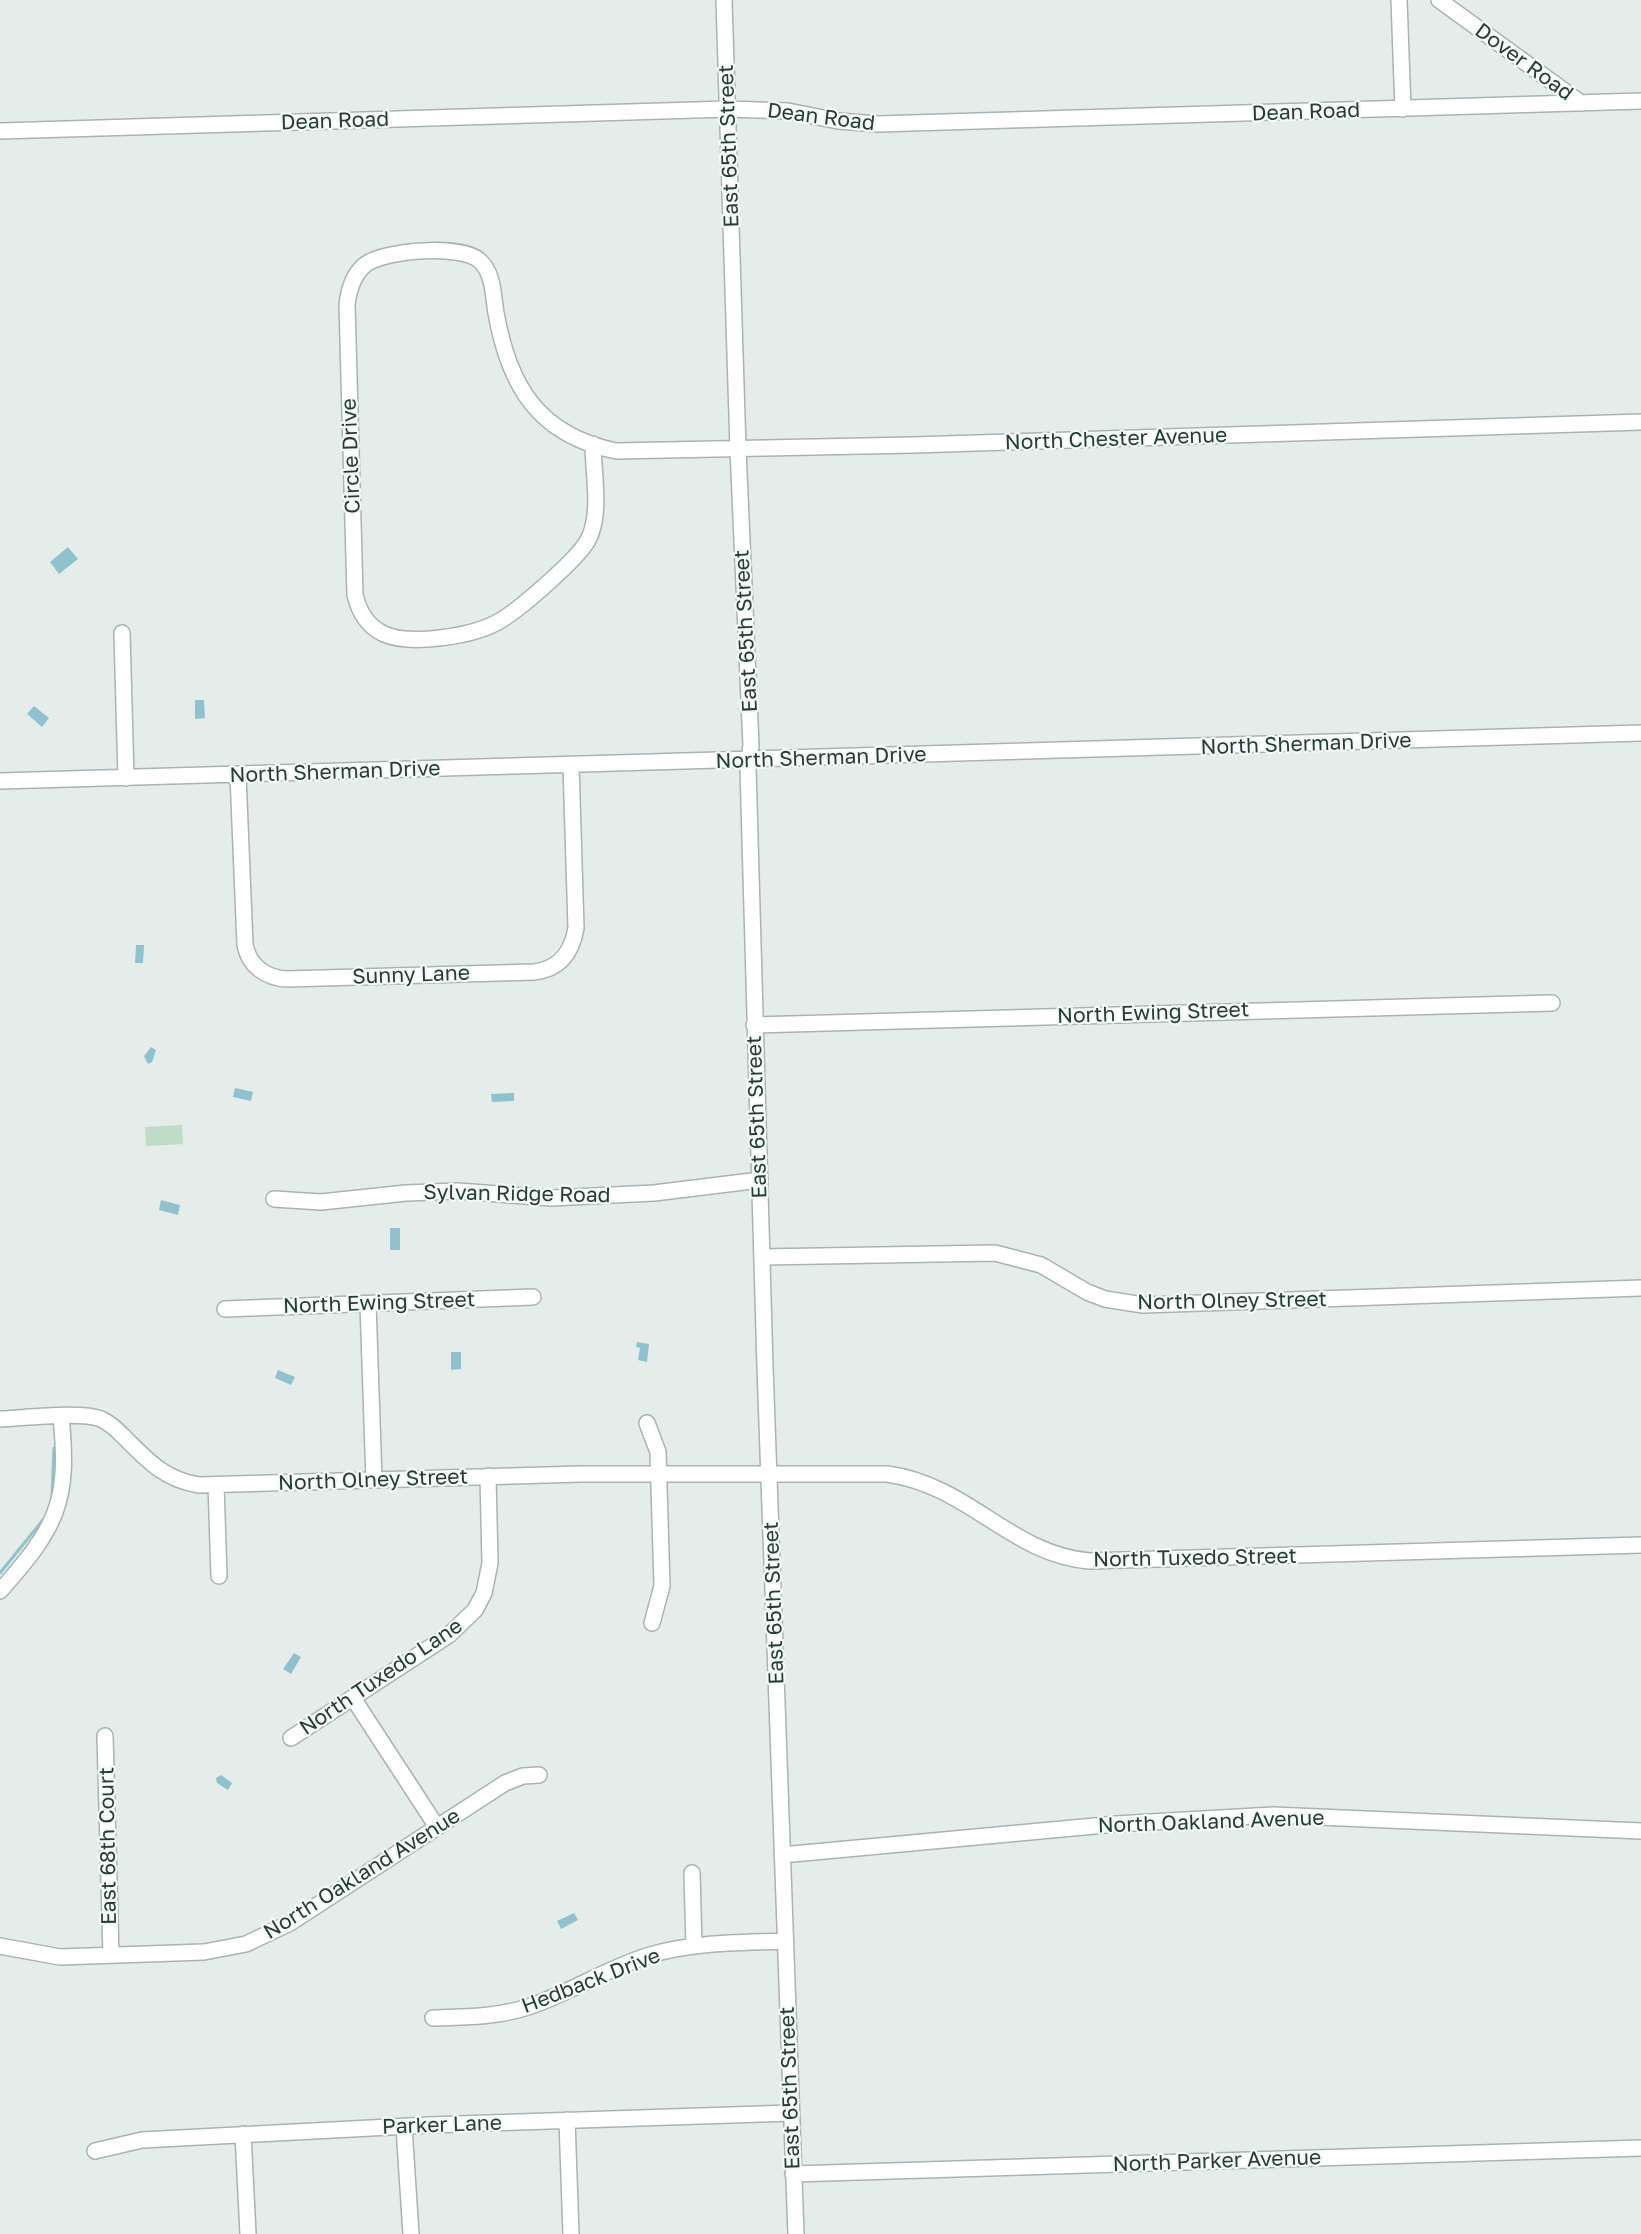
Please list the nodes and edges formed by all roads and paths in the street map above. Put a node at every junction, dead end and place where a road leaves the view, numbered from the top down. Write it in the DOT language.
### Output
graph roads {
  1 [pos="724,0"];
  2 [pos="1399,0"];
  3 [pos="1439,0"];
  4 [pos="1641,100"];
  5 [pos="1581,103"];
  6 [pos="728,109"];
  7 [pos="1403,109"];
  8 [pos="0,131"];
  9 [pos="350,285"];
  10 [pos="1641,422"];
  11 [pos="593,444"];
  12 [pos="738,449"];
  13 [pos="122,633"];
  14 [pos="1641,733"];
  15 [pos="749,759"];
  16 [pos="571,765"];
  17 [pos="238,775"];
  18 [pos="126,778"];
  19 [pos="0,782"];
  20 [pos="1551,1003"];
  21 [pos="754,1025"];
  22 [pos="760,1180"];
  23 [pos="274,1198"];
  24 [pos="762,1257"];
  25 [pos="1641,1288"];
  26 [pos="533,1298"];
  27 [pos="368,1304"];
  28 [pos="225,1308"];
  29 [pos="62,1417"];
  30 [pos="0,1419"];
  31 [pos="647,1423"];
  32 [pos="658,1475"];
  33 [pos="770,1475"];
  34 [pos="488,1476"];
  35 [pos="374,1480"];
  36 [pos="216,1485"];
  37 [pos="1641,1545"];
  38 [pos="219,1576"];
  39 [pos="0,1591"];
  40 [pos="652,1623"];
  41 [pos="353,1698"];
  42 [pos="105,1736"];
  43 [pos="291,1737"];
  44 [pos="539,1775"];
  45 [pos="437,1827"];
  46 [pos="1641,1831"];
  47 [pos="782,1855"];
  48 [pos="692,1873"];
  49 [pos="785,1941"];
  50 [pos="0,1946"];
  51 [pos="694,1946"];
  52 [pos="111,1955"];
  53 [pos="433,2018"];
  54 [pos="791,2113"];
  55 [pos="567,2120"];
  56 [pos="404,2127"];
  57 [pos="243,2134"];
  58 [pos="1641,2148"];
  59 [pos="95,2151"];
  60 [pos="793,2174"];
  61 [pos="248,2234"];
  62 [pos="411,2234"];
  63 [pos="571,2234"];
  64 [pos="796,2234"];
  1 -- 6 [label="street, East 65th Street"];
  2 -- 7 [label="street"];
  3 -- 5 [label="street, Dover Road"];
  4 -- 5 [label="street, Dean Road"];
  5 -- 7 [label="street, Dean Road"];
  6 -- 7 [label="street, Dean Road"];
  6 -- 8 [label="street, Dean Road"];
  6 -- 12 [label="street, East 65th Street"];
  9 -- 11 [label="street, North Chester Avenue"];
  9 -- 11 [label="street, Circle Drive"];
  10 -- 12 [label="street, North Chester Avenue"];
  11 -- 12 [label="street, North Chester Avenue"];
  12 -- 15 [label="street, East 65th Street"];
  13 -- 18 [label="street"];
  14 -- 15 [label="street, North Sherman Drive"];
  15 -- 16 [label="street, North Sherman Drive"];
  15 -- 21 [label="street, East 65th Street"];
  16 -- 17 [label="street, North Sherman Drive"];
  16 -- 17 [label="street, Sunny Lane"];
  17 -- 18 [label="street, North Sherman Drive"];
  18 -- 19 [label="street, North Sherman Drive"];
  20 -- 21 [label="street, North Ewing Street"];
  21 -- 22 [label="street, East 65th Street"];
  22 -- 23 [label="street, Sylvan Ridge Road"];
  22 -- 24 [label="street, East 65th Street"];
  24 -- 25 [label="street, North Olney Street"];
  24 -- 33 [label="street, East 65th Street"];
  26 -- 27 [label="street, North Ewing Street"];
  27 -- 28 [label="street, North Ewing Street"];
  27 -- 35 [label="street"];
  29 -- 30 [label="street, North Olney Street"];
  29 -- 36 [label="street, North Olney Street"];
  29 -- 39 [label="street"];
  31 -- 32 [label="street"];
  32 -- 33 [label="street, North Olney Street"];
  32 -- 34 [label="street, North Olney Street"];
  32 -- 40 [label="street"];
  33 -- 37 [label="street, North Tuxedo Street"];
  33 -- 47 [label="street, East 65th Street"];
  34 -- 35 [label="street, North Olney Street"];
  34 -- 41 [label="street, North Tuxedo Lane"];
  35 -- 36 [label="street, North Olney Street"];
  36 -- 38 [label="street"];
  41 -- 43 [label="street, North Tuxedo Lane"];
  41 -- 45 [label="street"];
  42 -- 52 [label="street, East 68th Court"];
  44 -- 45 [label="street, North Oakland Avenue"];
  45 -- 52 [label="street, North Oakland Avenue"];
  46 -- 47 [label="street, North Oakland Avenue"];
  47 -- 49 [label="street, East 65th Street"];
  48 -- 51 [label="street"];
  49 -- 51 [label="street, Hedback Drive"];
  49 -- 54 [label="street, East 65th Street"];
  50 -- 52 [label="street, North Oakland Avenue"];
  51 -- 53 [label="street, Hedback Drive"];
  54 -- 55 [label="street, Parker Lane"];
  54 -- 60 [label="street, East 65th Street"];
  55 -- 56 [label="street, Parker Lane"];
  55 -- 63 [label="street"];
  56 -- 57 [label="street, Parker Lane"];
  56 -- 62 [label="street"];
  57 -- 59 [label="street, Parker Lane"];
  57 -- 61 [label="street"];
  58 -- 60 [label="street, North Parker Avenue"];
  60 -- 64 [label="street, East 65th Street"];
}
